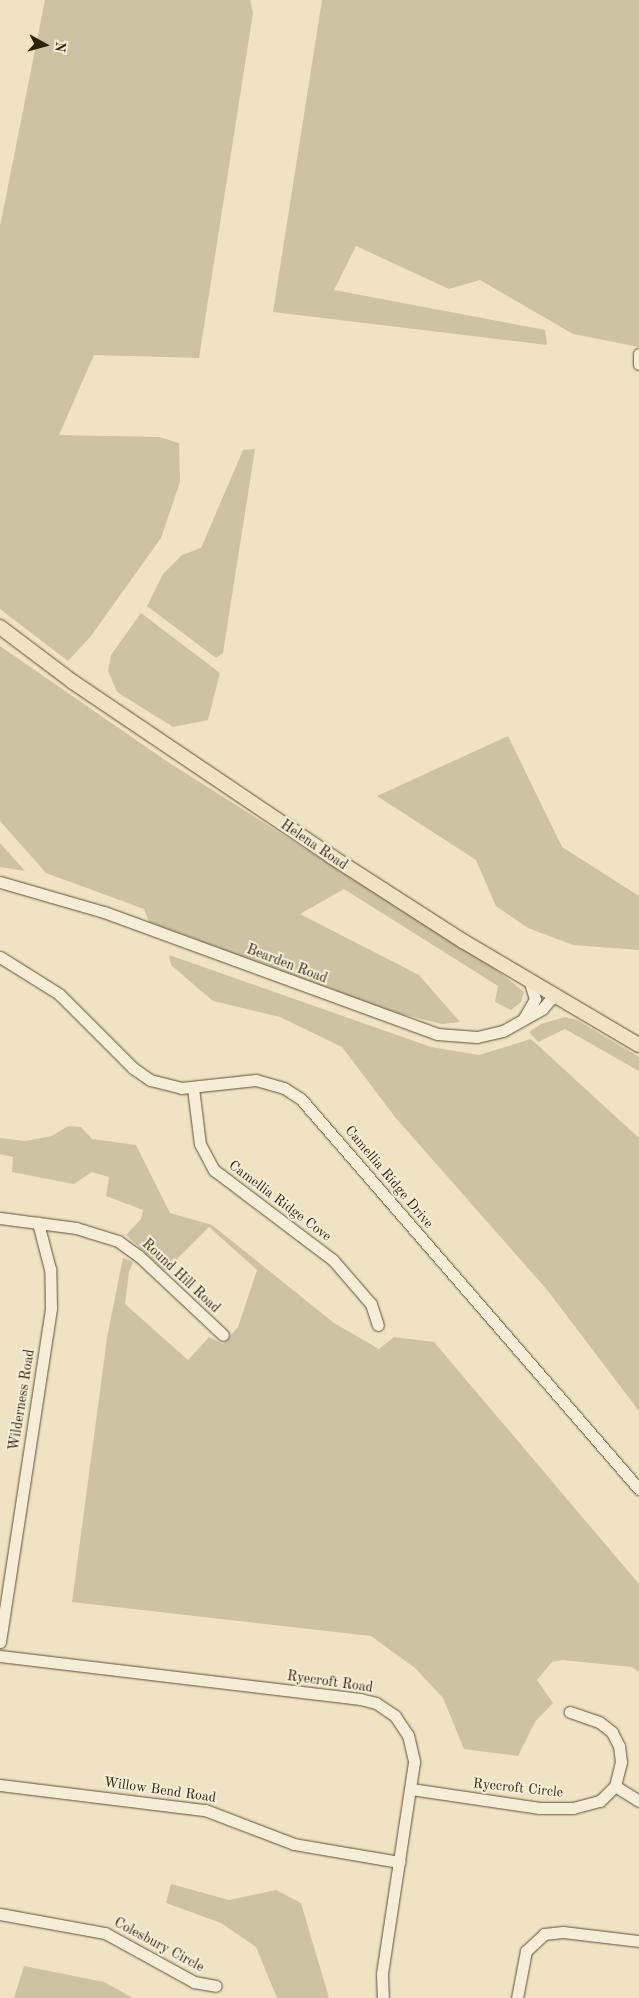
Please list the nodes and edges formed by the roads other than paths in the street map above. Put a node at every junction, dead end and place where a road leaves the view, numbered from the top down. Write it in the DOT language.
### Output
graph roads {
  1 [pos="639,354"];
  2 [pos="639,364"];
  3 [pos="0,627"];
  4 [pos="0,882"];
  5 [pos="0,957"];
  6 [pos="529,979"];
  7 [pos="555,994"];
  8 [pos="522,1022"];
  9 [pos="639,1045"];
  10 [pos="193,1088"];
  11 [pos="0,1218"];
  12 [pos="38,1223"];
  13 [pos="378,1324"];
  14 [pos="223,1335"];
  15 [pos="639,1489"];
  16 [pos="0,1642"];
  17 [pos="0,1656"];
  18 [pos="570,1712"];
  19 [pos="0,1785"];
  20 [pos="615,1786"];
  21 [pos="411,1789"];
  22 [pos="639,1801"];
  23 [pos="400,1862"];
  24 [pos="0,1914"];
  25 [pos="639,1941"];
  26 [pos="216,1986"];
  27 [pos="383,1998"];
  28 [pos="517,1998"];
  1 -- 2 [label="street"];
  3 -- 6 [label="main road, Helena Road"];
  4 -- 8 [label="street, Bearden Road"];
  5 -- 10 [label="street, Camellia Ridge Drive"];
  6 -- 7 [label="main road, Helena Road"];
  6 -- 8 [label="street"];
  7 -- 8 [label="street, Bearden Road"];
  7 -- 9 [label="main road, Helena Road"];
  10 -- 13 [label="street, Camellia Ridge Cove"];
  10 -- 15 [label="street, Camellia Ridge Drive"];
  11 -- 12 [label="street, Round Hill Road"];
  12 -- 14 [label="street, Round Hill Road"];
  12 -- 16 [label="street, Wilderness Road"];
  17 -- 21 [label="street, Ryecroft Road"];
  18 -- 20 [label="street"];
  19 -- 23 [label="street, Willow Bend Road"];
  20 -- 21 [label="street, Ryecroft Circle"];
  20 -- 22 [label="street"];
  21 -- 23 [label="street, Ryecroft Road"];
  23 -- 27 [label="street, Ryecroft Road"];
  24 -- 26 [label="street, Colesbury Circle"];
  25 -- 28 [label="street"];
}
